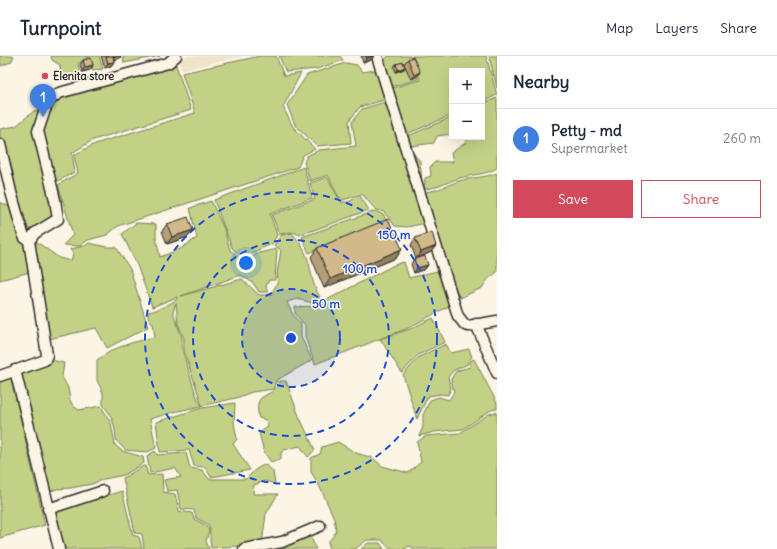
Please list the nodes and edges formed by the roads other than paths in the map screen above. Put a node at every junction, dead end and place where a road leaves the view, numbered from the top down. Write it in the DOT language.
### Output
graph roads {
  1 [pos="176,56"];
  2 [pos="376,56"];
  3 [pos="0,144"];
  4 [pos="30,239"];
  5 [pos="497,321"];
  6 [pos="476,324"];
  7 [pos="15,370"];
  8 [pos="497,373"];
  9 [pos="0,376"];
  10 [pos="103,491"];
  11 [pos="48,508"];
  12 [pos="320,526"];
  13 [pos="59,549"];
  14 [pos="244,549"];
  1 -- 4 [label="street"];
  2 -- 6 [label="street"];
  3 -- 4 [label="street"];
  4 -- 7 [label="street"];
  5 -- 6 [label="street"];
  6 -- 8 [label="street"];
  7 -- 9 [label="street"];
  7 -- 11 [label="street"];
  10 -- 11 [label="street"];
  11 -- 13 [label="street"];
  12 -- 14 [label="street"];
}
